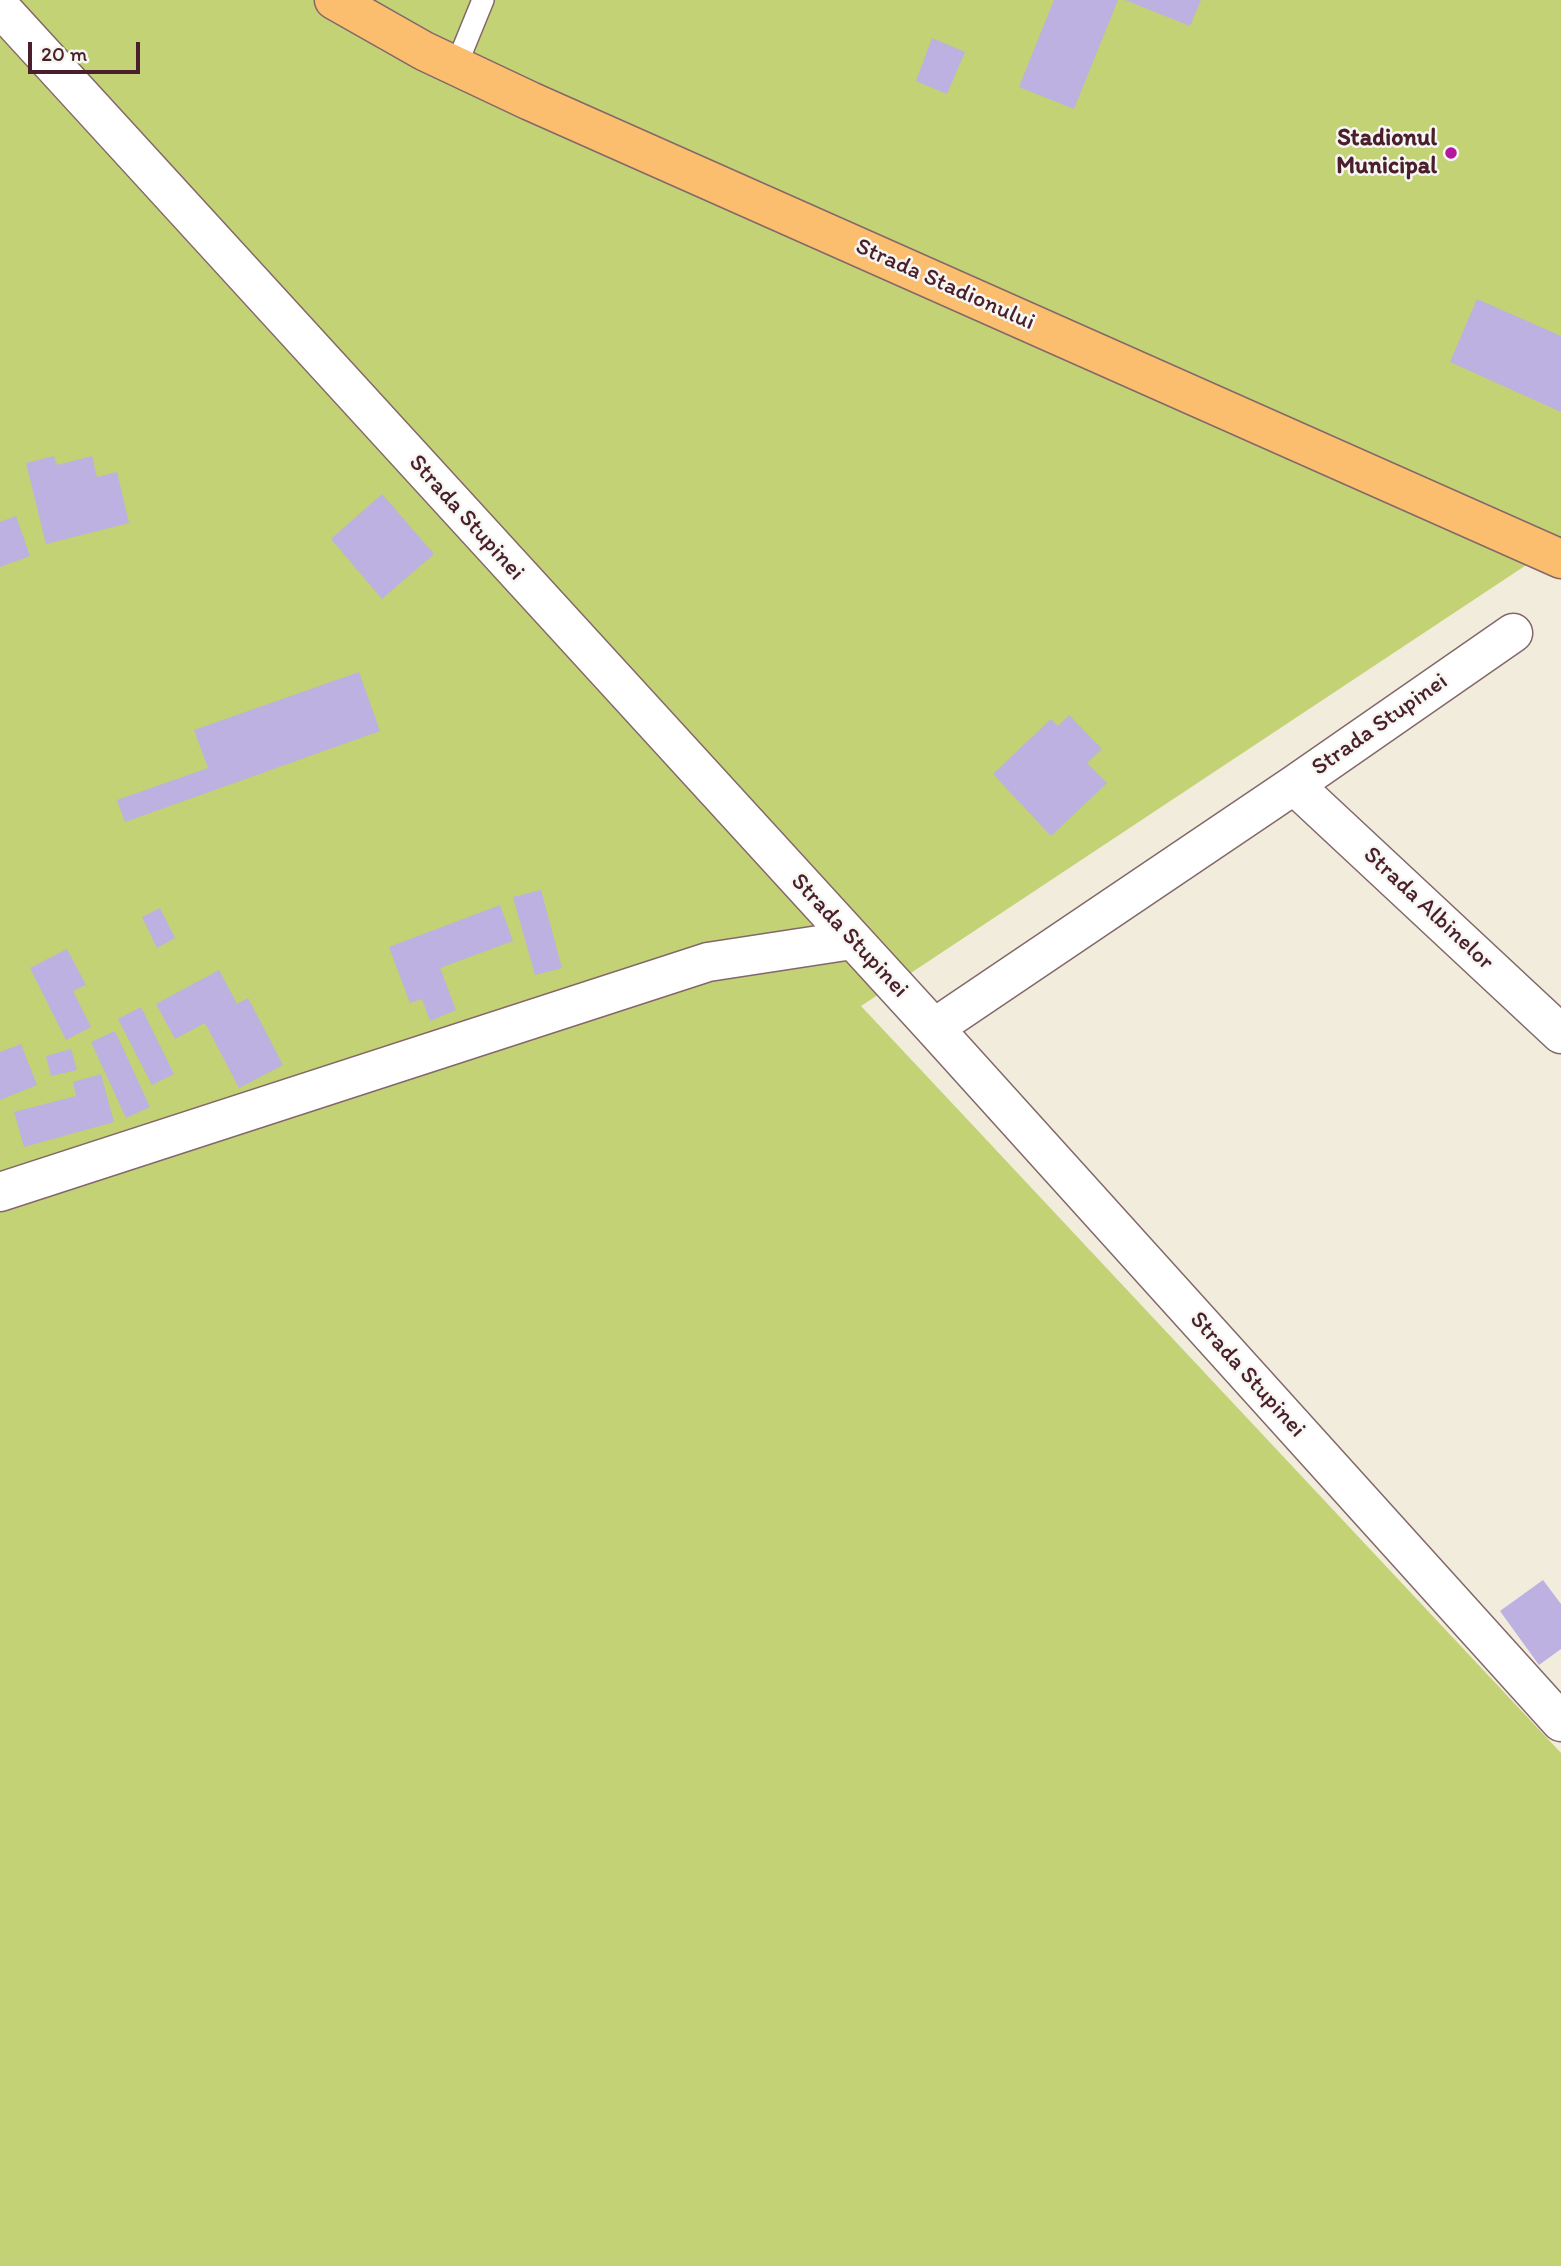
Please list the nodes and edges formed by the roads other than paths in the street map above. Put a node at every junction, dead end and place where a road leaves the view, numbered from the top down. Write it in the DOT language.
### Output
graph roads {
  1 [pos="334,0"];
  2 [pos="483,0"];
  3 [pos="0,7"];
  4 [pos="456,66"];
  5 [pos="1561,559"];
  6 [pos="1513,633"];
  7 [pos="1294,785"];
  8 [pos="852,940"];
  9 [pos="1555,1017"];
  10 [pos="934,1028"];
  11 [pos="0,1192"];
  12 [pos="1561,1723"];
  1 -- 4 [label="main road, Strada Stadionului"];
  2 -- 4 [label="lane"];
  3 -- 8 [label="street, Strada Stupinei"];
  4 -- 5 [label="main road, Strada Stadionului"];
  6 -- 7 [label="street, Strada Stupinei"];
  7 -- 9 [label="street, Strada Albinelor"];
  7 -- 10 [label="street, Strada Stupinei"];
  8 -- 10 [label="street, Strada Stupinei"];
  8 -- 11 [label="street"];
  10 -- 12 [label="street, Strada Stupinei"];
}
